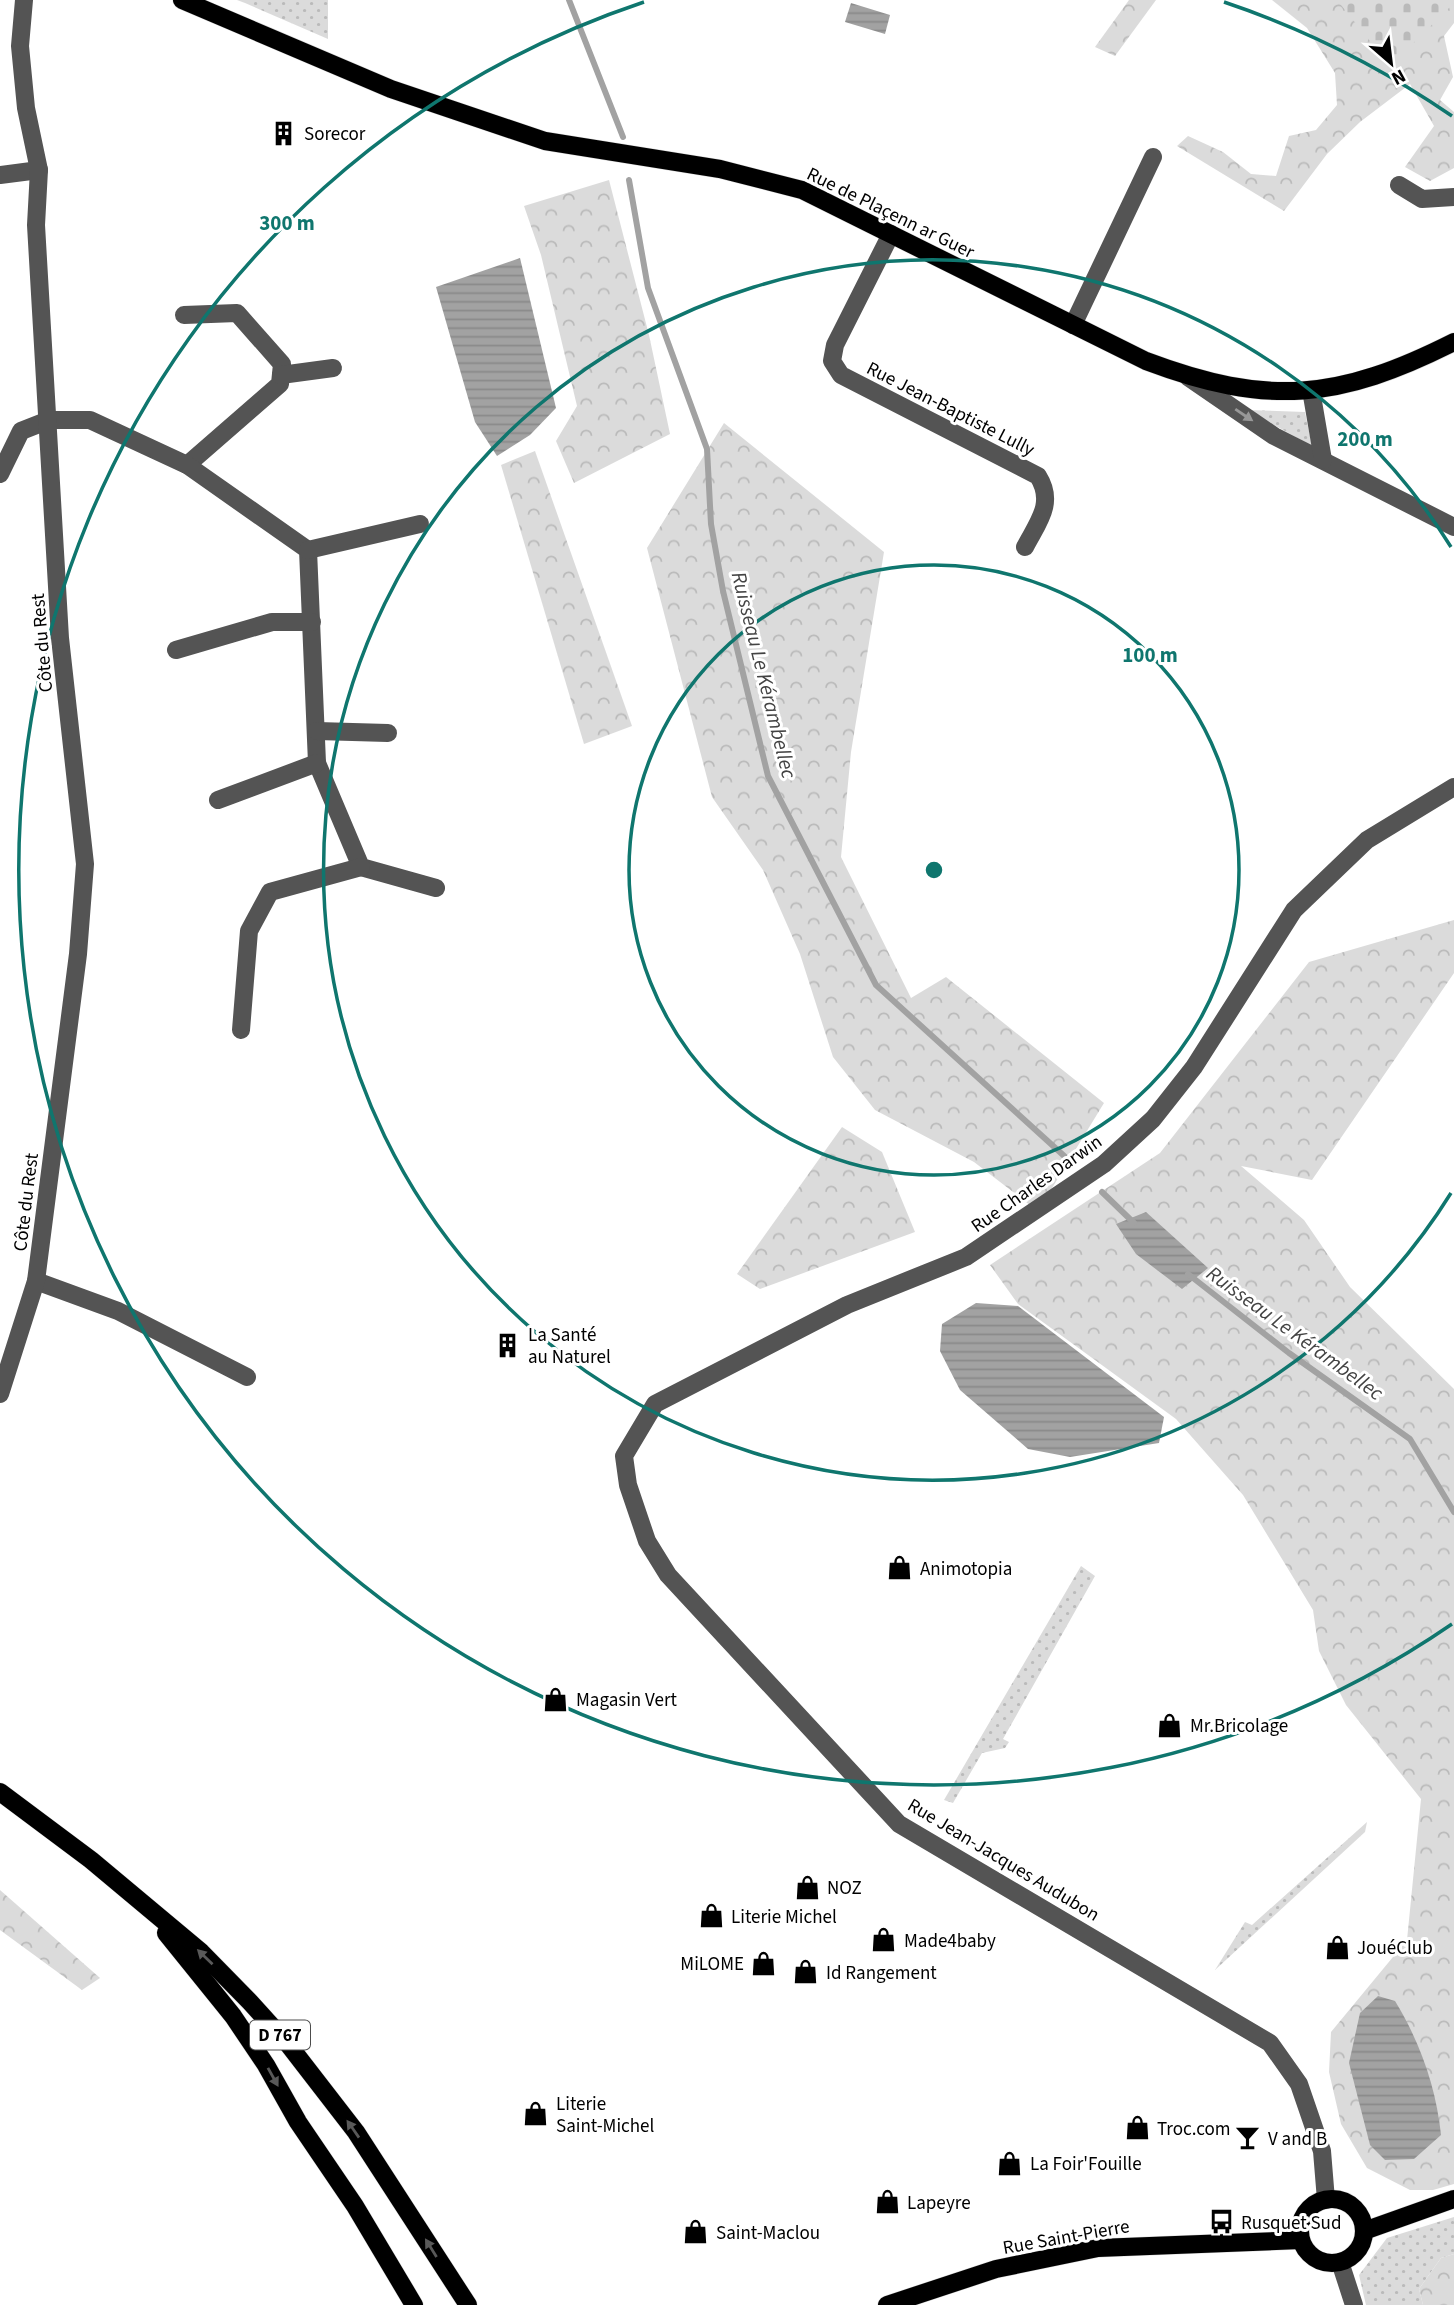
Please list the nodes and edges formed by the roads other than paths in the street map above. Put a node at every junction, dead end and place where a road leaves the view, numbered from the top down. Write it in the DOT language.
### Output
graph roads {
  1 [pos="24,0"];
  2 [pos="182,0"];
  3 [pos="1153,157"];
  4 [pos="39,170"];
  5 [pos="0,175"];
  6 [pos="1399,185"];
  7 [pos="1454,197"];
  8 [pos="891,234"];
  9 [pos="184,315"];
  10 [pos="1073,325"];
  11 [pos="1454,342"];
  12 [pos="333,368"];
  13 [pos="281,375"];
  14 [pos="1188,377"];
  15 [pos="1311,390"];
  16 [pos="49,420"];
  17 [pos="1323,460"];
  18 [pos="187,465"];
  19 [pos="0,474"];
  20 [pos="420,524"];
  21 [pos="1454,527"];
  22 [pos="1025,547"];
  23 [pos="308,550"];
  24 [pos="312,622"];
  25 [pos="176,650"];
  26 [pos="317,731"];
  27 [pos="388,733"];
  28 [pos="317,763"];
  29 [pos="1454,787"];
  30 [pos="218,800"];
  31 [pos="361,867"];
  32 [pos="436,888"];
  33 [pos="241,1030"];
  34 [pos="36,1281"];
  35 [pos="247,1377"];
  36 [pos="0,1394"];
  37 [pos="624,1455"];
  38 [pos="0,1792"];
  39 [pos="144,1906"];
  40 [pos="1454,2199"];
  41 [pos="1326,2200"];
  42 [pos="1364,2231"];
  43 [pos="1301,2240"];
  44 [pos="1339,2262"];
  45 [pos="414,2305"];
  46 [pos="468,2305"];
  47 [pos="887,2305"];
  48 [pos="1354,2305"];
  1 -- 4 [label="street, Côte du Rest"];
  2 -- 8 [label="main road, Rue de Plaçenn ar Guer"];
  3 -- 10 [label="street"];
  4 -- 5 [label="street"];
  4 -- 16 [label="street, Côte du Rest"];
  6 -- 7 [label="street"];
  8 -- 10 [label="main road, Rue de Plaçenn ar Guer"];
  8 -- 22 [label="street, Rue Jean-Baptiste Lully"];
  9 -- 13 [label="street"];
  10 -- 14 [label="main road, Rue de Plaçenn ar Guer"];
  11 -- 15 [label="main road, Rue de Plaçenn ar Guer"];
  12 -- 13 [label="street"];
  13 -- 18 [label="street"];
  14 -- 15 [label="main road, Rue de Plaçenn ar Guer"];
  14 -- 17 [label="street, one-way"];
  15 -- 17 [label="street"];
  16 -- 18 [label="street"];
  16 -- 19 [label="street"];
  16 -- 34 [label="street, Côte du Rest"];
  17 -- 21 [label="street"];
  18 -- 23 [label="street"];
  20 -- 23 [label="street"];
  23 -- 24 [label="street"];
  24 -- 25 [label="street"];
  24 -- 26 [label="street"];
  26 -- 27 [label="street"];
  26 -- 28 [label="street"];
  28 -- 30 [label="street"];
  28 -- 31 [label="street"];
  29 -- 37 [label="street, Rue Charles Darwin"];
  31 -- 32 [label="street"];
  31 -- 33 [label="street"];
  34 -- 35 [label="street"];
  34 -- 36 [label="street, Côte du Rest"];
  37 -- 41 [label="street, Rue Jean-Jacques Audubon"];
  38 -- 39 [label="main road, D 767"];
  39 -- 45 [label="main road, D 767, one-way"];
  46 -- 39 [label="main road, D 767, one-way"];
  40 -- 42 [label="main road"];
  41 -- 42 [label="main road"];
  41 -- 43 [label="main road"];
  42 -- 44 [label="main road"];
  43 -- 44 [label="main road"];
  43 -- 47 [label="main road, Rue Saint-Pierre"];
  44 -- 48 [label="street"];
}
